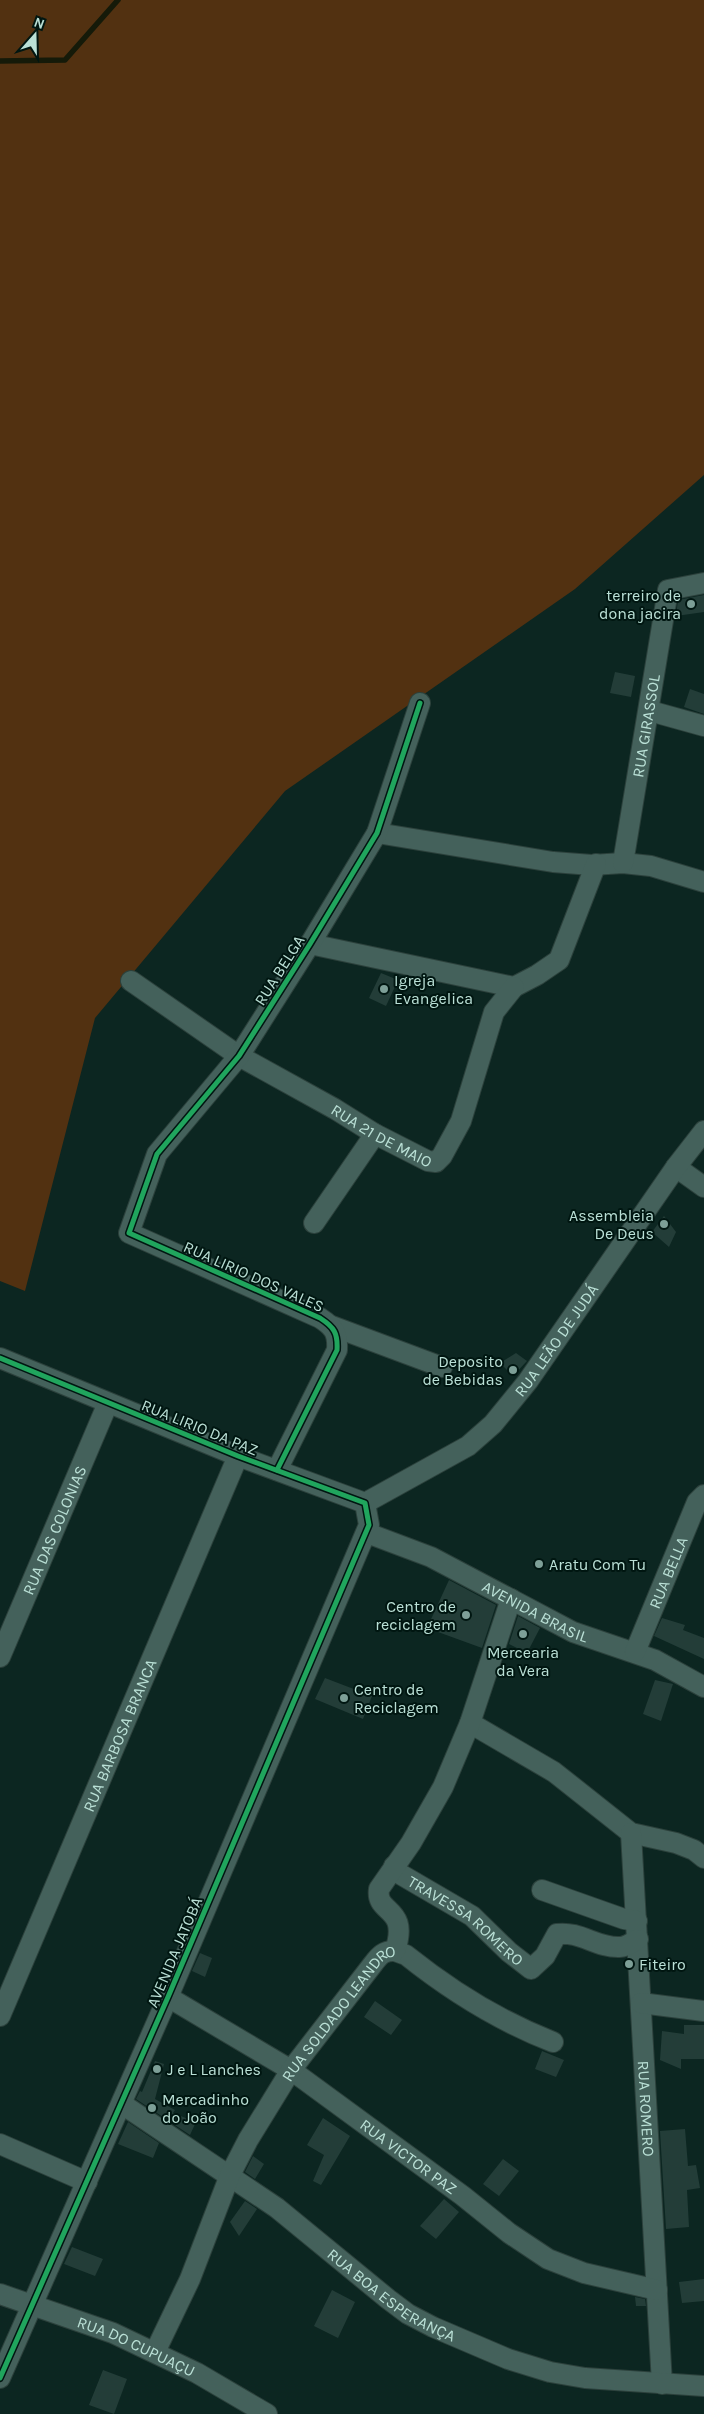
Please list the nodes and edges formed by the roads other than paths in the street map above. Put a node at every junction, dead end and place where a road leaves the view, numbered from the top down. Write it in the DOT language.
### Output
graph roads {
  1 [pos="704,583"];
  2 [pos="420,703"];
  3 [pos="650,711"];
  4 [pos="704,726"];
  5 [pos="377,833"];
  6 [pos="623,863"];
  7 [pos="596,864"];
  8 [pos="704,882"];
  9 [pos="310,944"];
  10 [pos="131,981"];
  11 [pos="514,987"];
  12 [pos="239,1056"];
  13 [pos="704,1131"];
  14 [pos="375,1134"];
  15 [pos="676,1167"];
  16 [pos="704,1187"];
  17 [pos="314,1223"];
  18 [pos="129,1233"];
  19 [pos="332,1326"];
  20 [pos="0,1358"];
  21 [pos="442,1367"];
  22 [pos="108,1403"];
  23 [pos="238,1456"];
  24 [pos="277,1470"];
  25 [pos="704,1495"];
  26 [pos="365,1503"];
  27 [pos="367,1533"];
  28 [pos="511,1599"];
  29 [pos="635,1652"];
  30 [pos="0,1658"];
  31 [pos="704,1686"];
  32 [pos="470,1723"];
  33 [pos="631,1833"];
  34 [pos="704,1858"];
  35 [pos="394,1866"];
  36 [pos="542,1890"];
  37 [pos="638,1930"];
  38 [pos="395,1950"];
  39 [pos="5,1989"];
  40 [pos="168,1997"];
  41 [pos="641,2003"];
  42 [pos="704,2011"];
  43 [pos="0,2016"];
  44 [pos="553,2042"];
  45 [pos="291,2070"];
  46 [pos="122,2104"];
  47 [pos="0,2144"];
  48 [pos="230,2175"];
  49 [pos="87,2182"];
  50 [pos="657,2290"];
  51 [pos="0,2294"];
  52 [pos="32,2307"];
  53 [pos="155,2352"];
  54 [pos="0,2378"];
  55 [pos="662,2384"];
  56 [pos="704,2386"];
  57 [pos="266,2414"];
  1 -- 3 [label="street, RUA GIRASSOL"];
  2 -- 5 [label="street, RUA BELGA"];
  3 -- 4 [label="street"];
  3 -- 6 [label="street, RUA GIRASSOL"];
  5 -- 7 [label="street"];
  5 -- 9 [label="street, RUA BELGA"];
  6 -- 7 [label="street"];
  6 -- 8 [label="street"];
  7 -- 11 [label="street"];
  9 -- 11 [label="street"];
  9 -- 12 [label="street, RUA BELGA"];
  10 -- 12 [label="street, RUA 21 DE MAIO"];
  11 -- 14 [label="street, RUA 21 DE MAIO"];
  12 -- 14 [label="street, RUA 21 DE MAIO"];
  12 -- 18 [label="street, RUA BELGA"];
  13 -- 15 [label="street, RUA LEÃO DE JUDÁ"];
  14 -- 17 [label="street"];
  15 -- 16 [label="street"];
  15 -- 26 [label="street, RUA LEÃO DE JUDÁ"];
  18 -- 19 [label="street, RUA LIRIO DOS VALES"];
  19 -- 21 [label="street"];
  19 -- 24 [label="street, RUA LIRIO DOS VALES"];
  20 -- 22 [label="street, RUA LIRIO DA PAZ"];
  22 -- 23 [label="street, RUA LIRIO DA PAZ"];
  22 -- 30 [label="street, RUA DAS COLONIAS"];
  23 -- 24 [label="street, RUA LIRIO DA PAZ"];
  23 -- 39 [label="street, RUA BARBOSA BRANCA"];
  24 -- 26 [label="street, RUA LIRIO DA PAZ"];
  25 -- 29 [label="street, RUA BELLA"];
  26 -- 27 [label="street"];
  27 -- 28 [label="street, AVENIDA BRASIL"];
  27 -- 40 [label="street, AVENIDA JATOBÁ"];
  28 -- 29 [label="street, AVENIDA BRASIL"];
  28 -- 32 [label="street, RUA SOLDADO LEANDRO"];
  29 -- 31 [label="street, AVENIDA BRASIL"];
  32 -- 33 [label="street"];
  32 -- 35 [label="street, RUA SOLDADO LEANDRO"];
  33 -- 34 [label="street"];
  33 -- 37 [label="street, RUA ROMERO"];
  35 -- 37 [label="street, TRAVESSA ROMERO"];
  35 -- 38 [label="street, RUA SOLDADO LEANDRO"];
  36 -- 37 [label="street"];
  37 -- 41 [label="street, RUA ROMERO"];
  38 -- 44 [label="street"];
  38 -- 45 [label="street, RUA SOLDADO LEANDRO"];
  39 -- 43 [label="street, RUA BARBOSA BRANCA"];
  40 -- 45 [label="street, RUA VICTOR PAZ"];
  40 -- 46 [label="street, AVENIDA JATOBÁ"];
  41 -- 42 [label="street"];
  41 -- 50 [label="street, RUA ROMERO"];
  45 -- 48 [label="street, RUA SOLDADO LEANDRO"];
  45 -- 50 [label="street, RUA VICTOR PAZ"];
  46 -- 48 [label="street, RUA BOA ESPERANÇA"];
  46 -- 49 [label="street, AVENIDA JATOBÁ"];
  47 -- 49 [label="street"];
  48 -- 53 [label="street, RUA SOLDADO LEANDRO"];
  48 -- 55 [label="street, RUA BOA ESPERANÇA"];
  49 -- 52 [label="street, AVENIDA JATOBÁ"];
  50 -- 55 [label="street, RUA ROMERO"];
  51 -- 52 [label="street, RUA DO CUPUAÇU"];
  52 -- 53 [label="street, RUA DO CUPUAÇU"];
  52 -- 54 [label="street, AVENIDA JATOBÁ"];
  53 -- 57 [label="street, RUA DO CUPUAÇU"];
  55 -- 56 [label="street, RUA BOA ESPERANÇA"];
}
